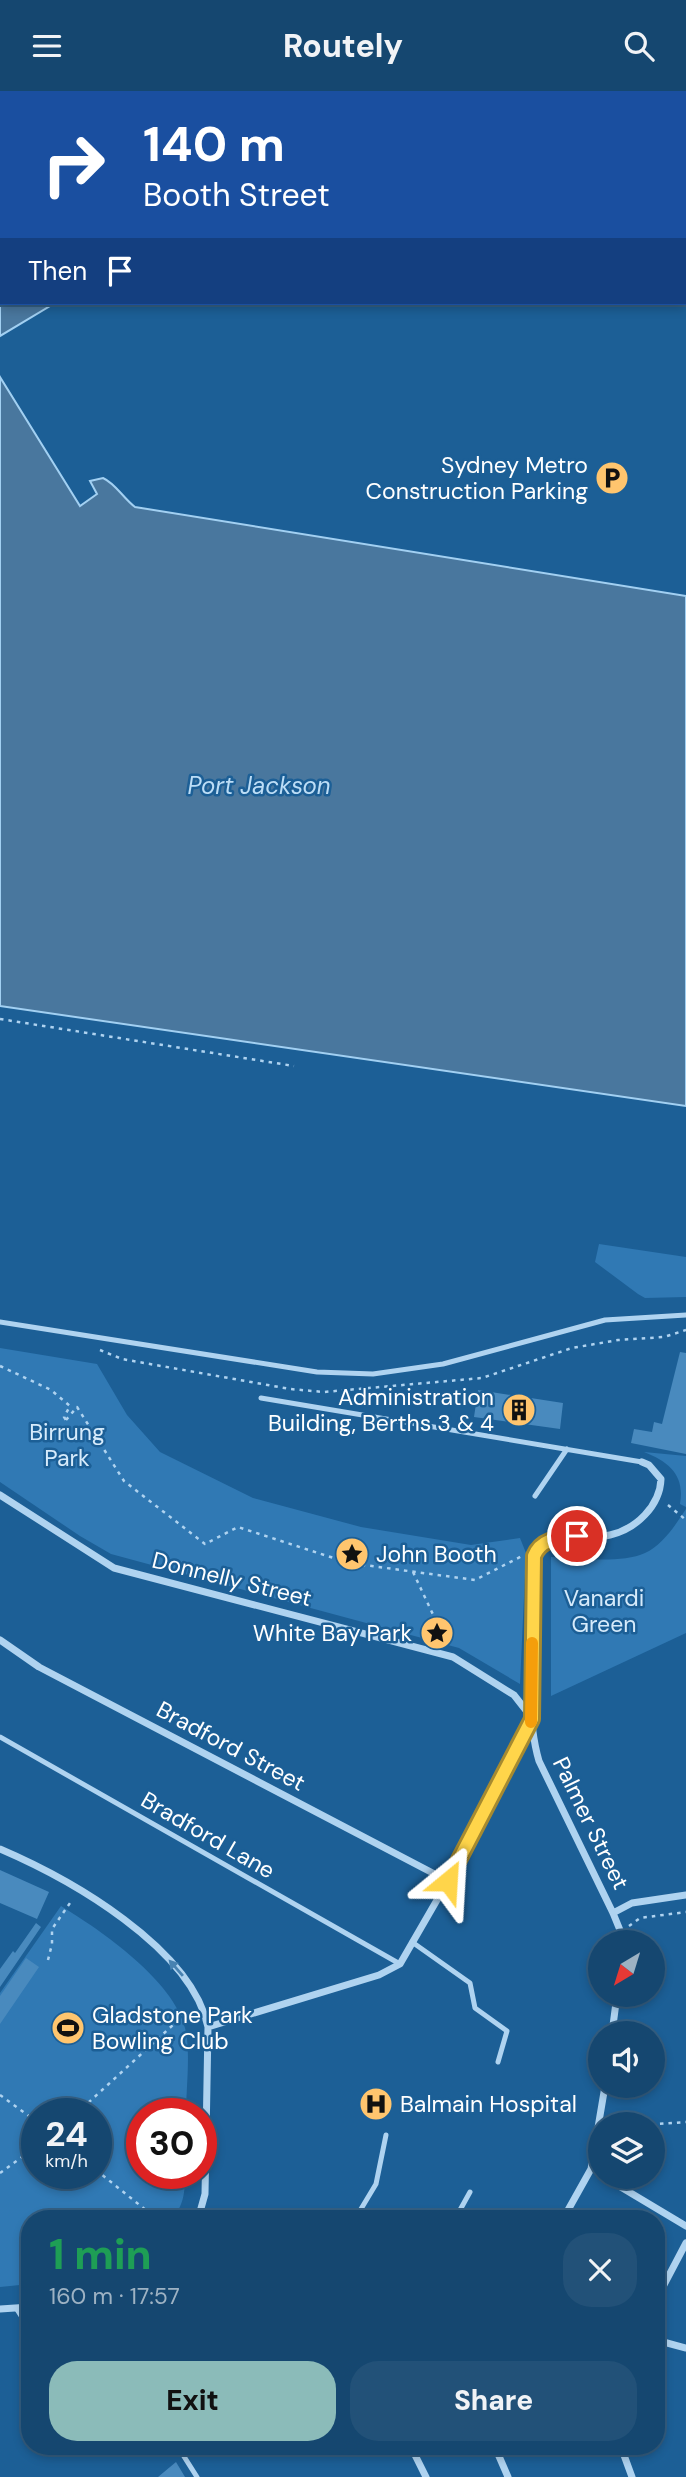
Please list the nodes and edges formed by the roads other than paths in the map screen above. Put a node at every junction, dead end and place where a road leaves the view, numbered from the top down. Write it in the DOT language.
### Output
graph roads {
  1 [pos="686,1315"];
  2 [pos="0,1322"];
  3 [pos="261,1398"];
  4 [pos="567,1449"];
  5 [pos="642,1462"];
  6 [pos="0,1495"];
  7 [pos="535,1496"];
  8 [pos="0,1640"];
  9 [pos="532,1719"];
  10 [pos="0,1737"];
  11 [pos="0,1849"];
  12 [pos="448,1881"];
  13 [pos="686,1895"];
  14 [pos="613,1913"];
  15 [pos="621,1930"];
  16 [pos="412,1942"];
  17 [pos="400,1964"];
  18 [pos="208,2027"];
  19 [pos="498,2062"];
  20 [pos="386,2135"];
  21 [pos="588,2174"];
  22 [pos="624,2189"];
  23 [pos="470,2193"];
  24 [pos="201,2210"];
  25 [pos="360,2210"];
  26 [pos="460,2210"];
  27 [pos="567,2210"];
  28 [pos="659,2210"];
  29 [pos="665,2214"];
  30 [pos="686,2226"];
  31 [pos="686,2243"];
  32 [pos="665,2283"];
  33 [pos="16,2308"];
  34 [pos="21,2308"];
  35 [pos="0,2309"];
  36 [pos="21,2316"];
  37 [pos="665,2342"];
  38 [pos="686,2348"];
  39 [pos="183,2455"];
  40 [pos="415,2455"];
  41 [pos="498,2455"];
  42 [pos="624,2455"];
  43 [pos="197,2477"];
  44 [pos="426,2477"];
  45 [pos="508,2477"];
  46 [pos="632,2477"];
  1 -- 2 [label="lane"];
  3 -- 4 [label="lane"];
  4 -- 5 [label="lane"];
  4 -- 7 [label="lane"];
  5 -- 9 [label="street, Palmer Street"];
  6 -- 9 [label="street, Donnelly Street"];
  8 -- 12 [label="street, Bradford Street"];
  9 -- 12 [label="street"];
  9 -- 14 [label="street, Palmer Street"];
  10 -- 17 [label="lane, Bradford Lane"];
  18 -- 11 [label="street, one-way"];
  12 -- 16 [label="street"];
  13 -- 14 [label="street"];
  14 -- 15 [label="street, Palmer Street"];
  16 -- 17 [label="street"];
  16 -- 19 [label="lane"];
  17 -- 18 [label="street"];
  18 -- 24 [label="street"];
  20 -- 25 [label="lane"];
  21 -- 27 [label="street"];
  22 -- 28 [label="street"];
  23 -- 26 [label="lane"];
  29 -- 30 [label="street"];
  31 -- 32 [label="street"];
  33 -- 34 [label="street"];
  33 -- 35 [label="street"];
  33 -- 36 [label="lane"];
  37 -- 38 [label="street"];
  39 -- 43 [label="lane"];
  40 -- 44 [label="street"];
  41 -- 45 [label="street"];
  42 -- 46 [label="street"];
}
